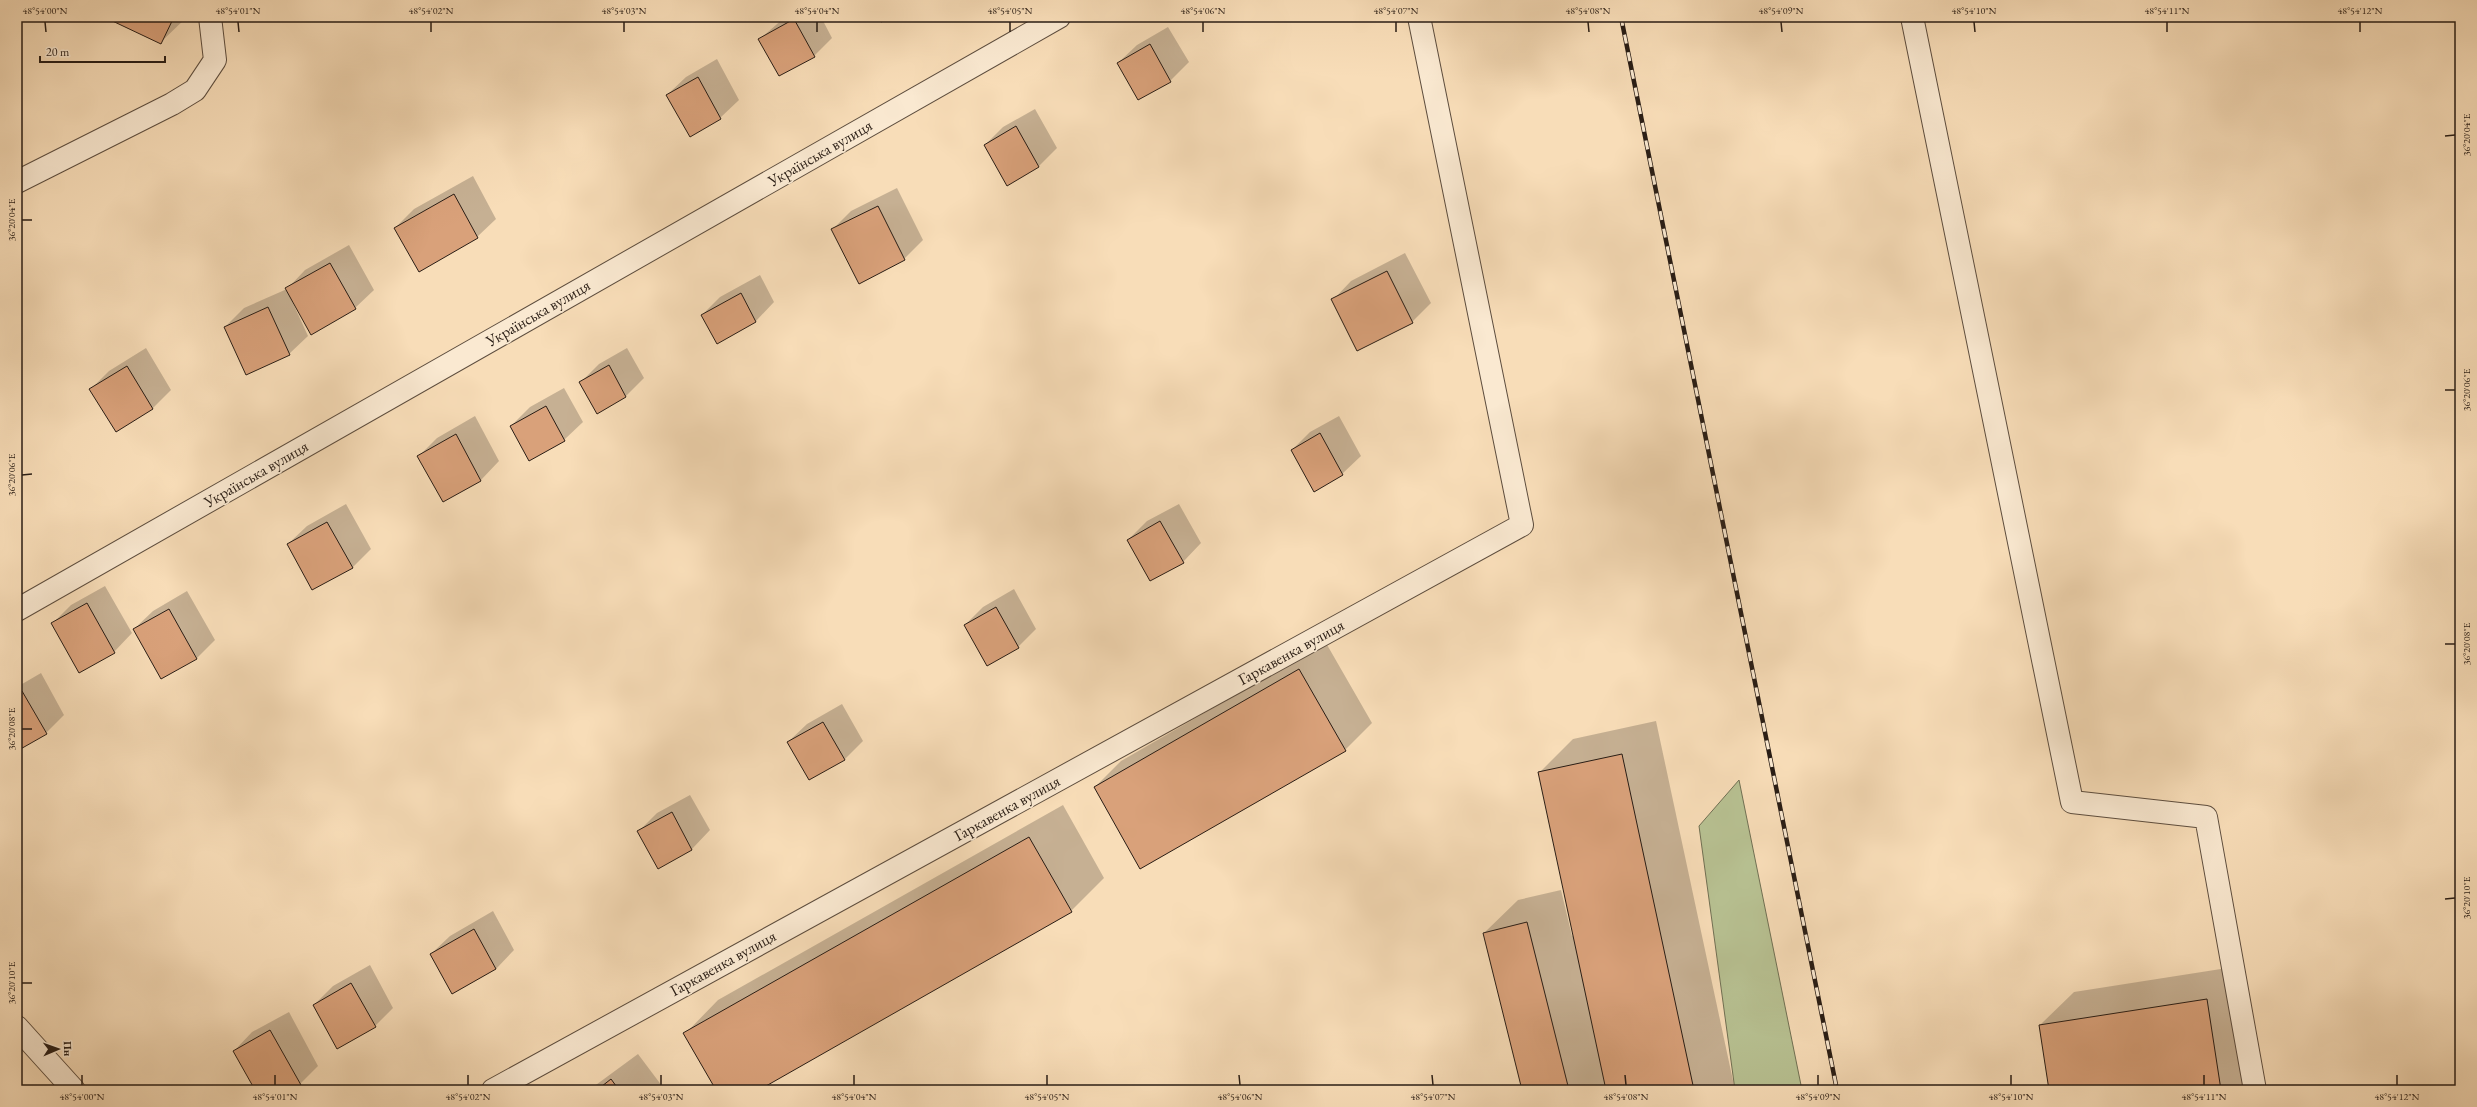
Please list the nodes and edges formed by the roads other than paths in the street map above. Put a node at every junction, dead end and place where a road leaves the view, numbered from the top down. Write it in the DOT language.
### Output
graph roads {
  1 [pos="210,17"];
  2 [pos="1059,17"];
  3 [pos="1419,17"];
  4 [pos="1912,17"];
  5 [pos="17,182"];
  6 [pos="17,610"];
  7 [pos="17,1026"];
  8 [pos="74,1090"];
  9 [pos="492,1090"];
  10 [pos="2255,1090"];
  1 -- 5 [label="street"];
  2 -- 6 [label="street, Українська вулиця"];
  3 -- 9 [label="street, Гаркавенка вулиця"];
  4 -- 10 [label="street"];
  7 -- 8 [label="street"];
}
